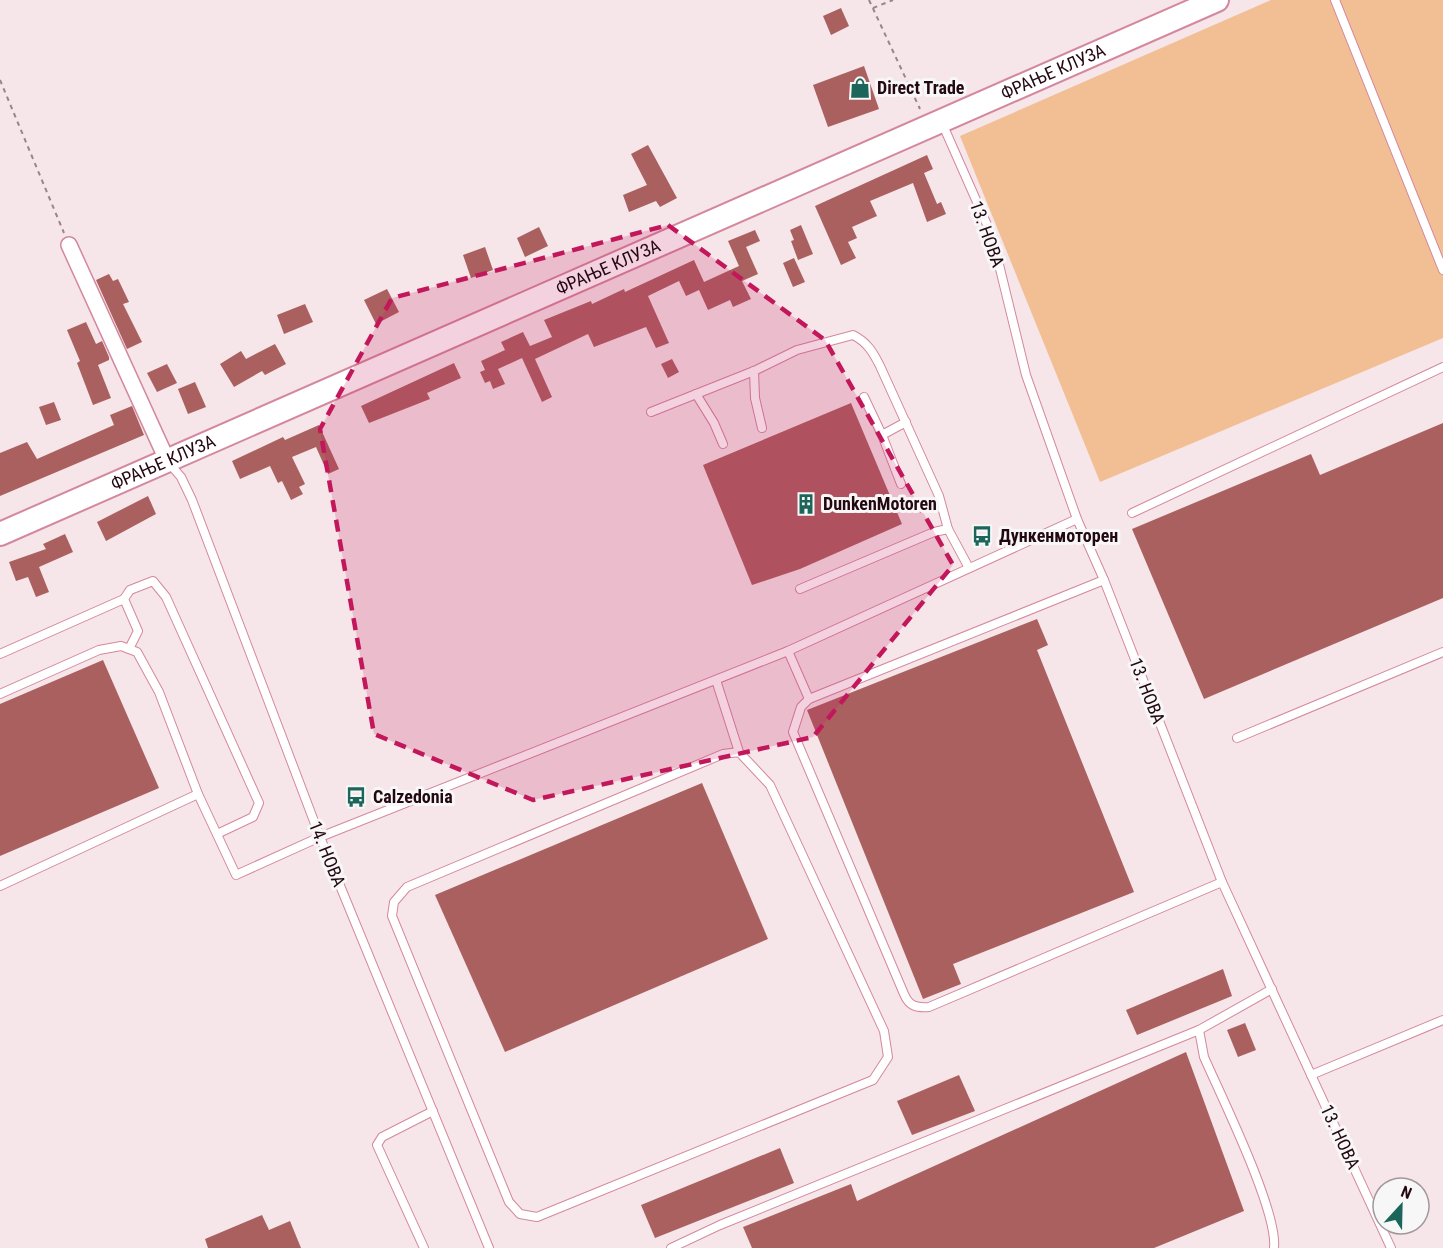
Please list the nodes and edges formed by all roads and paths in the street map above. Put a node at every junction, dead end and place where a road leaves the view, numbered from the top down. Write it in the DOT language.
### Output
graph roads {
  1 [pos="869,0"];
  2 [pos="894,0"];
  3 [pos="1217,0"];
  4 [pos="1335,0"];
  5 [pos="873,8"];
  6 [pos="0,81"];
  7 [pos="935,124"];
  8 [pos="69,245"];
  9 [pos="1443,270"];
  10 [pos="1443,367"];
  11 [pos="754,371"];
  12 [pos="696,394"];
  13 [pos="864,397"];
  14 [pos="651,412"];
  15 [pos="906,422"];
  16 [pos="762,428"];
  17 [pos="882,435"];
  18 [pos="723,444"];
  19 [pos="167,460"];
  20 [pos="901,484"];
  21 [pos="1132,513"];
  22 [pos="1077,519"];
  23 [pos="948,529"];
  24 [pos="0,534"];
  25 [pos="969,568"];
  26 [pos="1104,580"];
  27 [pos="800,589"];
  28 [pos="124,599"];
  29 [pos="129,649"];
  30 [pos="788,651"];
  31 [pos="1443,652"];
  32 [pos="0,654"];
  33 [pos="716,680"];
  34 [pos="0,694"];
  35 [pos="809,699"];
  36 [pos="1237,738"];
  37 [pos="739,752"];
  38 [pos="198,794"];
  39 [pos="217,834"];
  40 [pos="320,837"];
  41 [pos="1222,882"];
  42 [pos="0,886"];
  43 [pos="1272,989"];
  44 [pos="1443,1020"];
  45 [pos="1199,1030"];
  46 [pos="1311,1075"];
  47 [pos="433,1111"];
  48 [pos="424,1248"];
  49 [pos="489,1248"];
  50 [pos="671,1248"];
  51 [pos="1274,1248"];
  52 [pos="1391,1248"];
  1 -- 5 [label="path"];
  2 -- 5 [label="path"];
  3 -- 7 [label="main road, ФРАЊЕ КЛУЗА"];
  4 -- 9 [label="lane"];
  5 -- 7 [label="path"];
  6 -- 8 [label="path"];
  7 -- 19 [label="main road, ФРАЊЕ КЛУЗА"];
  7 -- 22 [label="lane, 13. НОВА"];
  8 -- 19 [label="street"];
  10 -- 21 [label="lane"];
  11 -- 12 [label="lane"];
  11 -- 15 [label="lane"];
  11 -- 16 [label="lane"];
  12 -- 14 [label="lane"];
  12 -- 18 [label="lane"];
  13 -- 17 [label="lane"];
  15 -- 17 [label="lane"];
  15 -- 23 [label="lane"];
  17 -- 20 [label="lane"];
  19 -- 24 [label="main road, ФРАЊЕ КЛУЗА"];
  19 -- 40 [label="lane, 14. НОВА"];
  22 -- 25 [label="lane"];
  22 -- 26 [label="lane, 13. НОВА"];
  23 -- 25 [label="lane"];
  23 -- 27 [label="lane"];
  25 -- 30 [label="lane"];
  26 -- 35 [label="lane"];
  26 -- 41 [label="lane, 13. НОВА"];
  28 -- 29 [label="lane"];
  28 -- 32 [label="lane"];
  28 -- 39 [label="lane"];
  29 -- 34 [label="lane"];
  29 -- 38 [label="lane"];
  30 -- 33 [label="lane"];
  30 -- 35 [label="lane"];
  31 -- 36 [label="lane"];
  33 -- 37 [label="lane"];
  33 -- 40 [label="lane"];
  35 -- 41 [label="lane"];
  37 -- 37 [label="lane"];
  38 -- 39 [label="lane"];
  38 -- 42 [label="lane"];
  39 -- 40 [label="lane"];
  40 -- 47 [label="lane, 14. НОВА"];
  41 -- 43 [label="lane, 13. НОВА"];
  43 -- 45 [label="lane"];
  43 -- 46 [label="lane, 13. НОВА"];
  44 -- 46 [label="lane"];
  45 -- 50 [label="lane"];
  45 -- 51 [label="lane"];
  46 -- 52 [label="lane, 13. НОВА"];
  47 -- 48 [label="lane"];
  47 -- 49 [label="lane, 14. НОВА"];
}
